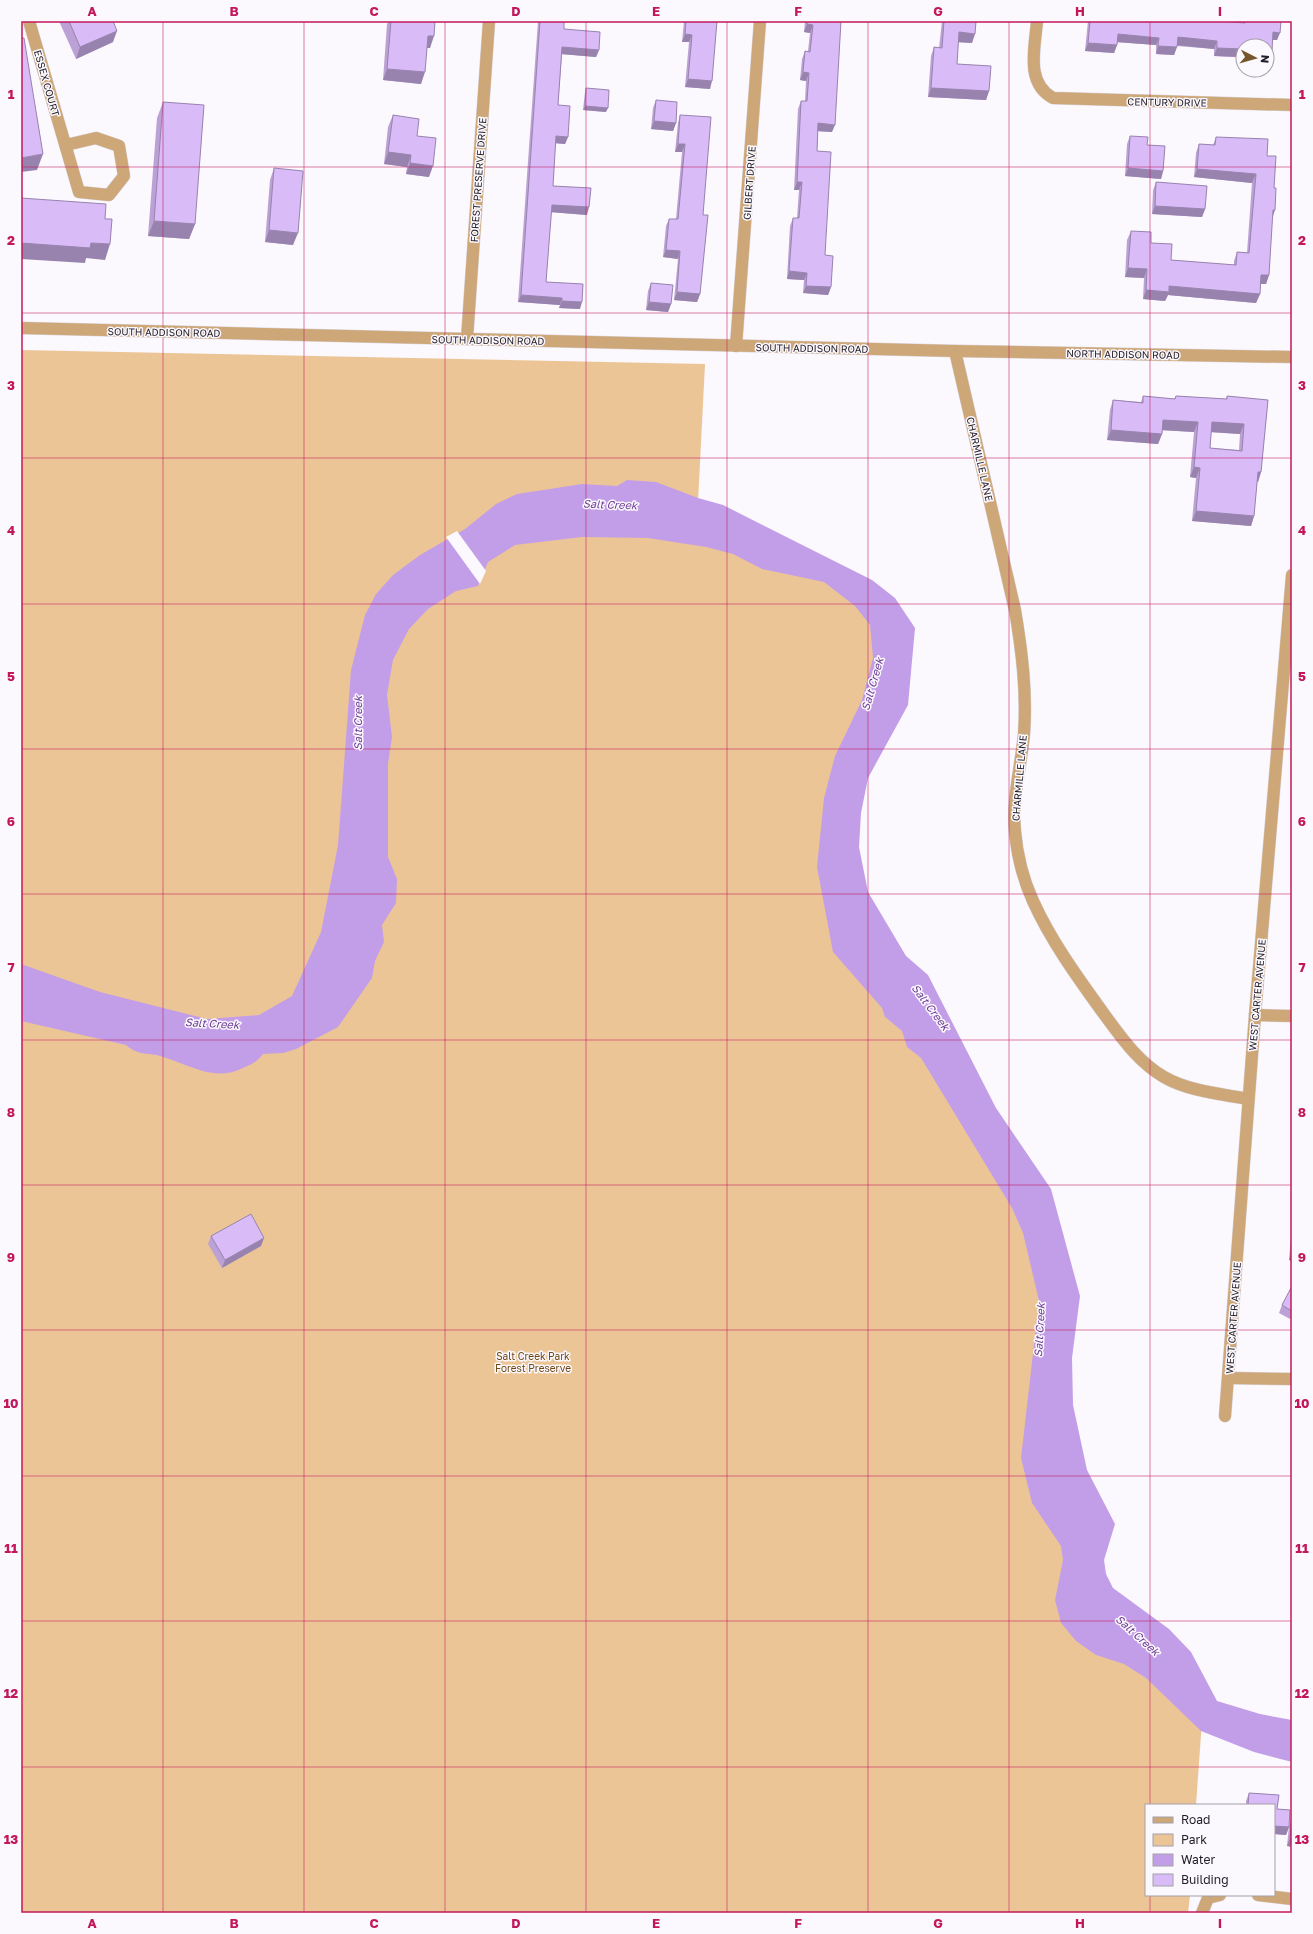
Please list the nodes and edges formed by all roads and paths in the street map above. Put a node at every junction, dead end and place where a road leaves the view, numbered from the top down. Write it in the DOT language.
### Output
graph roads {
  1 [pos="29,21"];
  2 [pos="489,21"];
  3 [pos="760,21"];
  4 [pos="1037,21"];
  5 [pos="1292,105"];
  6 [pos="66,145"];
  7 [pos="21,328"];
  8 [pos="466,339"];
  9 [pos="736,346"];
  10 [pos="955,351"];
  11 [pos="1292,357"];
  12 [pos="1292,575"];
  13 [pos="1255,1015"];
  14 [pos="1292,1016"];
  15 [pos="1248,1099"];
  16 [pos="1229,1378"];
  17 [pos="1292,1379"];
  18 [pos="1225,1416"];
  19 [pos="1269,1896"];
  20 [pos="1214,1897"];
  21 [pos="1292,1898"];
  22 [pos="1202,1913"];
  1 -- 6 [label="street, ESSEX COURT"];
  2 -- 8 [label="street, FOREST PRESERVE DRIVE"];
  3 -- 9 [label="street, GILBERT DRIVE"];
  4 -- 5 [label="street, CENTURY DRIVE"];
  6 -- 6 [label="street, ESSEX COURT"];
  7 -- 8 [label="street, SOUTH ADDISON ROAD"];
  8 -- 9 [label="street, SOUTH ADDISON ROAD"];
  9 -- 10 [label="street, SOUTH ADDISON ROAD"];
  10 -- 11 [label="street, NORTH ADDISON ROAD"];
  10 -- 15 [label="street, CHARMILLE LANE"];
  12 -- 13 [label="street, WEST CARTER AVENUE"];
  13 -- 14 [label="street"];
  13 -- 15 [label="street, WEST CARTER AVENUE"];
  15 -- 16 [label="street, WEST CARTER AVENUE"];
  16 -- 17 [label="street"];
  16 -- 18 [label="street, WEST CARTER AVENUE"];
  19 -- 21 [label="street"];
  20 -- 22 [label="street"];
}
